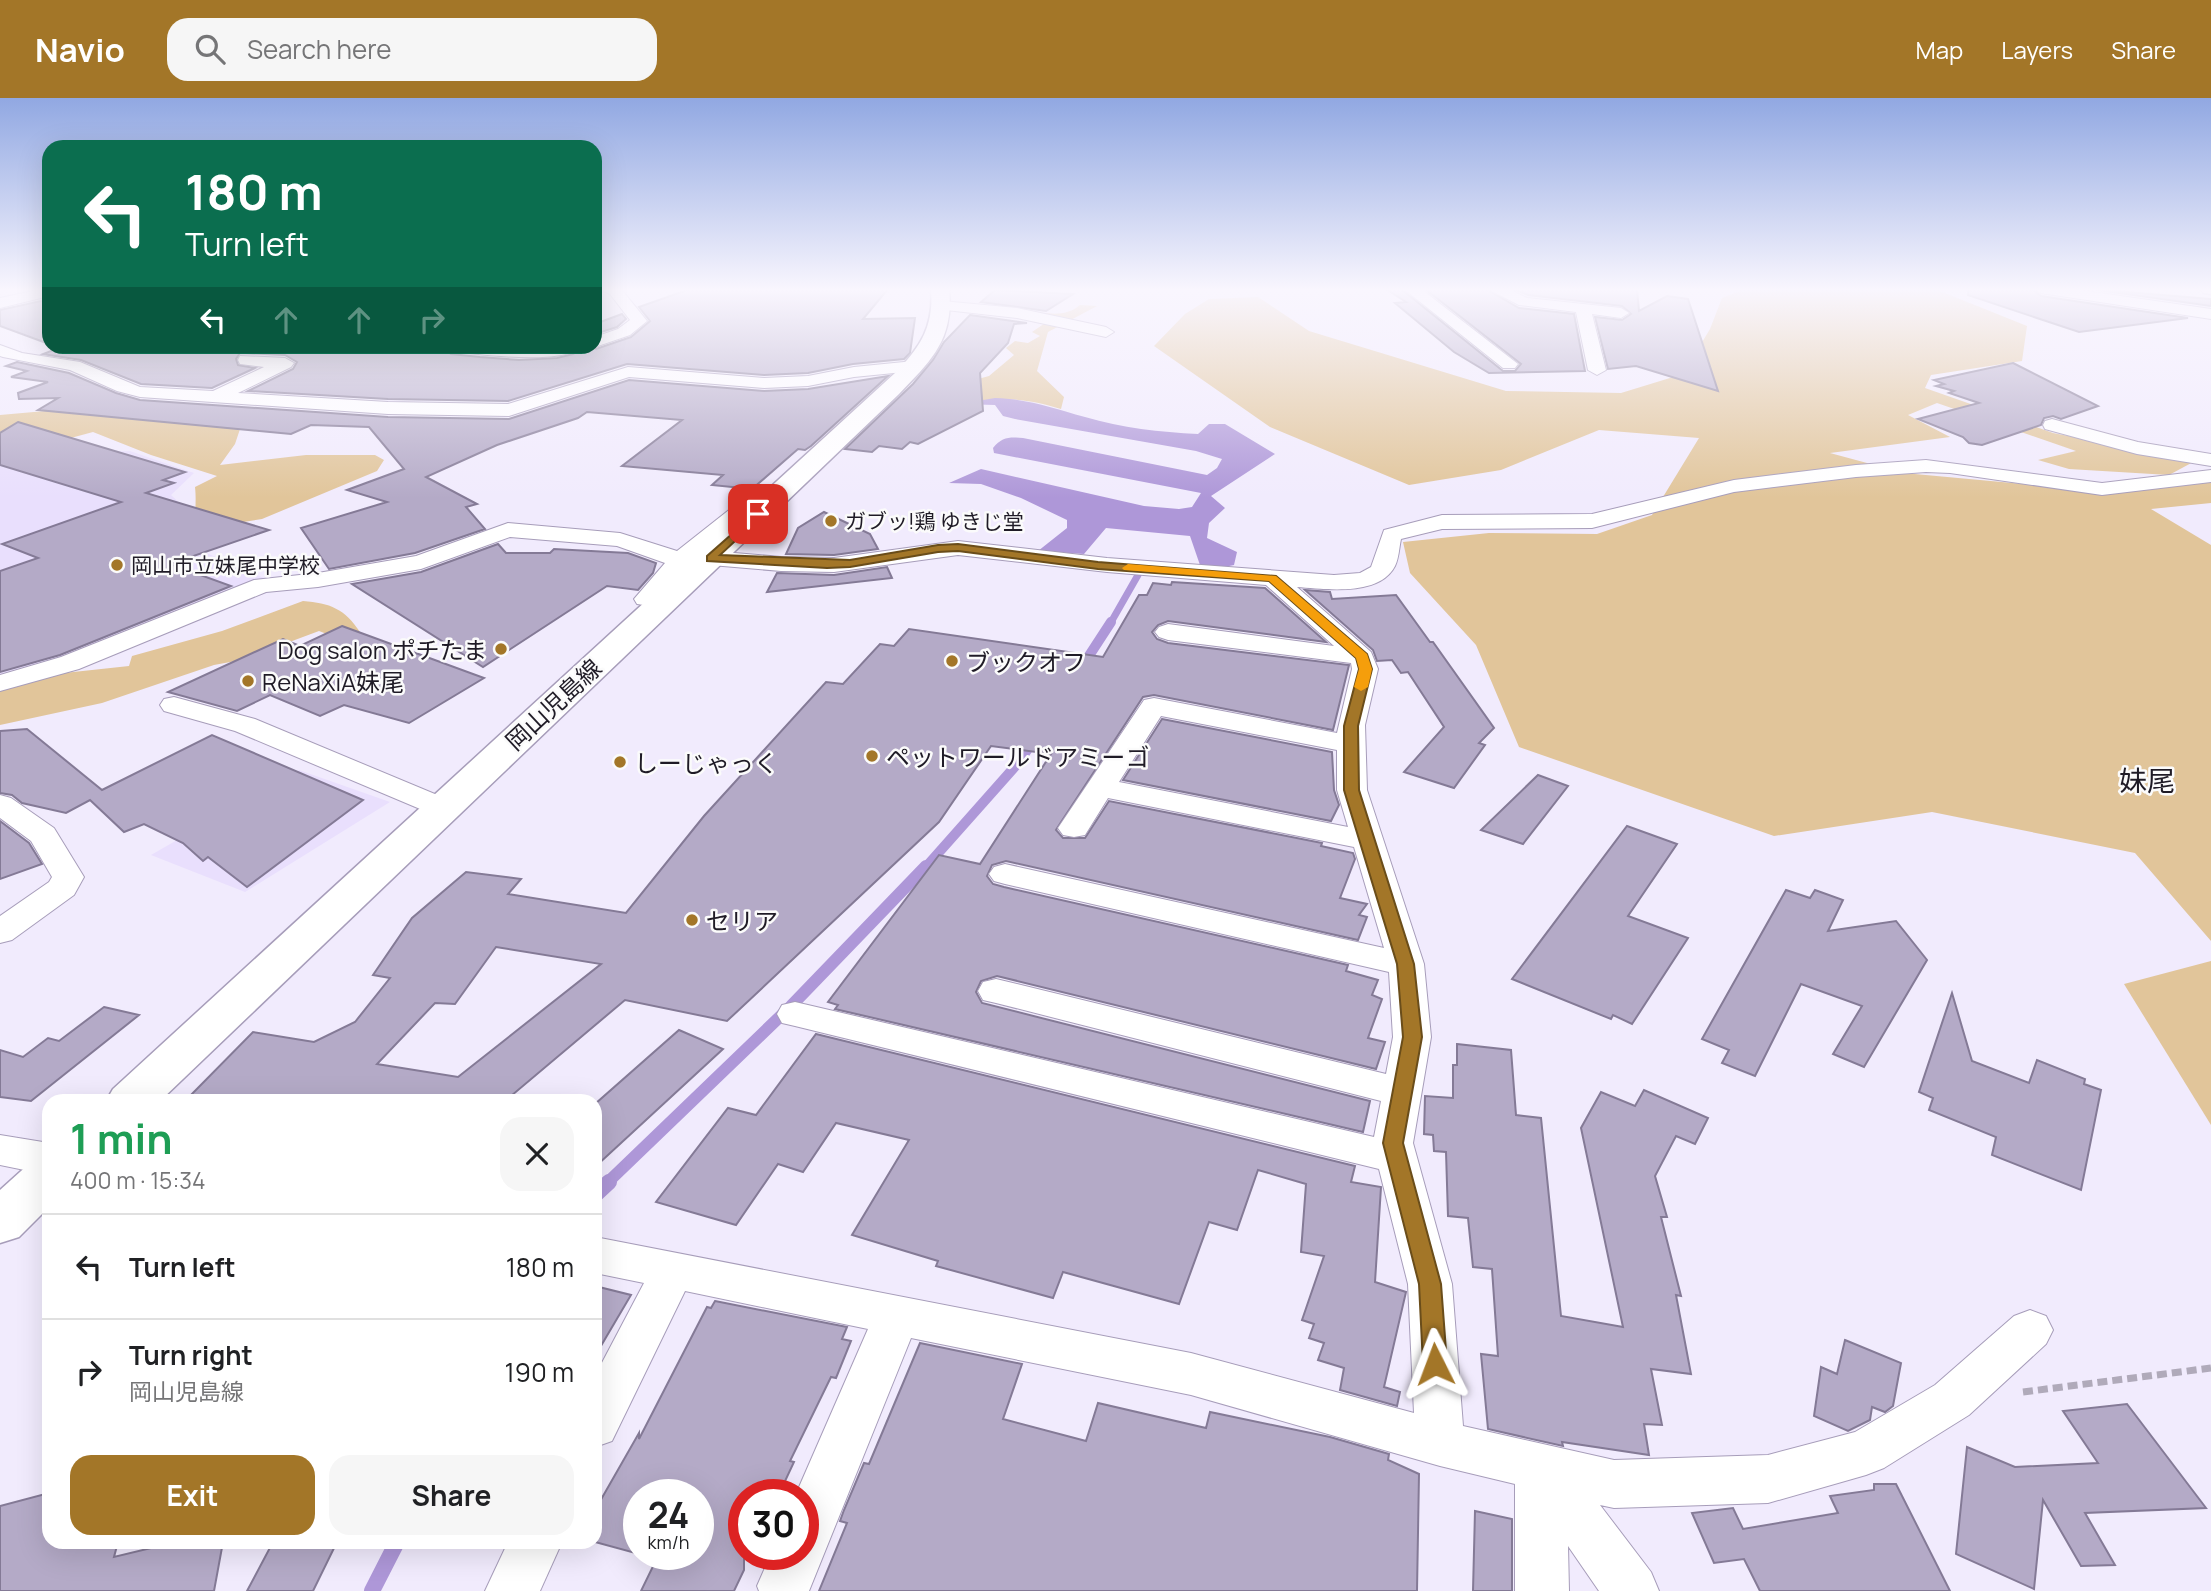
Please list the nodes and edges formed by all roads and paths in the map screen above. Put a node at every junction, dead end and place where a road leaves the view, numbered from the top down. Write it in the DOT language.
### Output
graph roads {
  1 [pos="33,359"];
  2 [pos="539,359"];
  3 [pos="556,359"];
  4 [pos="921,359"];
  5 [pos="1502,359"];
  6 [pos="1594,359"];
  7 [pos="246,360"];
  8 [pos="550,363"];
  9 [pos="1509,364"];
  10 [pos="914,366"];
  11 [pos="0,368"];
  12 [pos="1597,370"];
  13 [pos="554,397"];
  14 [pos="211,399"];
  15 [pos="2052,425"];
  16 [pos="2211,460"];
  17 [pos="2211,476"];
  18 [pos="695,559"];
  19 [pos="1272,578"];
  20 [pos="1168,632"];
  21 [pos="1362,657"];
  22 [pos="0,683"];
  23 [pos="174,705"];
  24 [pos="1351,744"];
  25 [pos="1101,788"];
  26 [pos="0,804"];
  27 [pos="443,808"];
  28 [pos="1074,828"];
  29 [pos="1367,840"];
  30 [pos="1005,874"];
  31 [pos="0,932"];
  32 [pos="1406,964"];
  33 [pos="996,991"];
  34 [pos="795,1014"];
  35 [pos="1402,1091"];
  36 [pos="137,1094"];
  37 [pos="0,1150"];
  38 [pos="1397,1157"];
  39 [pos="42,1158"];
  40 [pos="42,1183"];
  41 [pos="0,1222"];
  42 [pos="602,1256"];
  43 [pos="673,1271"];
  44 [pos="897,1315"];
  45 [pos="2030,1330"];
  46 [pos="2211,1368"];
  47 [pos="2020,1392"];
  48 [pos="602,1411"];
  49 [pos="1440,1443"];
  50 [pos="1540,1466"];
  51 [pos="819,1502"];
  52 [pos="533,1549"];
  53 [pos="512,1591"];
  54 [pos="1542,1591"];
  55 [pos="1632,1591"];
  1 -- 11 [label="street"];
  1 -- 14 [label="street"];
  2 -- 8 [label="street"];
  3 -- 8 [label="street"];
  4 -- 10 [label="main road, 岡山児島線"];
  5 -- 9 [label="street"];
  6 -- 12 [label="street"];
  7 -- 14 [label="street"];
  8 -- 13 [label="street"];
  10 -- 13 [label="street"];
  10 -- 18 [label="main road, 岡山児島線"];
  13 -- 14 [label="street"];
  15 -- 16 [label="street"];
  17 -- 19 [label="street"];
  18 -- 19 [label="street"];
  18 -- 22 [label="street"];
  18 -- 27 [label="main road, 岡山児島線"];
  19 -- 21 [label="street"];
  20 -- 21 [label="street"];
  21 -- 24 [label="street"];
  23 -- 27 [label="street"];
  24 -- 25 [label="street"];
  24 -- 29 [label="street"];
  25 -- 28 [label="street"];
  25 -- 29 [label="street"];
  26 -- 31 [label="street"];
  27 -- 36 [label="main road, 岡山児島線"];
  29 -- 32 [label="street"];
  30 -- 32 [label="street"];
  32 -- 35 [label="street"];
  33 -- 35 [label="street"];
  34 -- 38 [label="street"];
  35 -- 38 [label="street"];
  37 -- 39 [label="street"];
  38 -- 49 [label="street"];
  40 -- 41 [label="main road"];
  42 -- 43 [label="street"];
  43 -- 44 [label="street"];
  43 -- 48 [label="street"];
  44 -- 49 [label="street"];
  44 -- 51 [label="street"];
  45 -- 50 [label="street"];
  46 -- 47 [label="path"];
  49 -- 50 [label="street"];
  50 -- 54 [label="street"];
  50 -- 55 [label="street"];
  52 -- 53 [label="street"];
}
